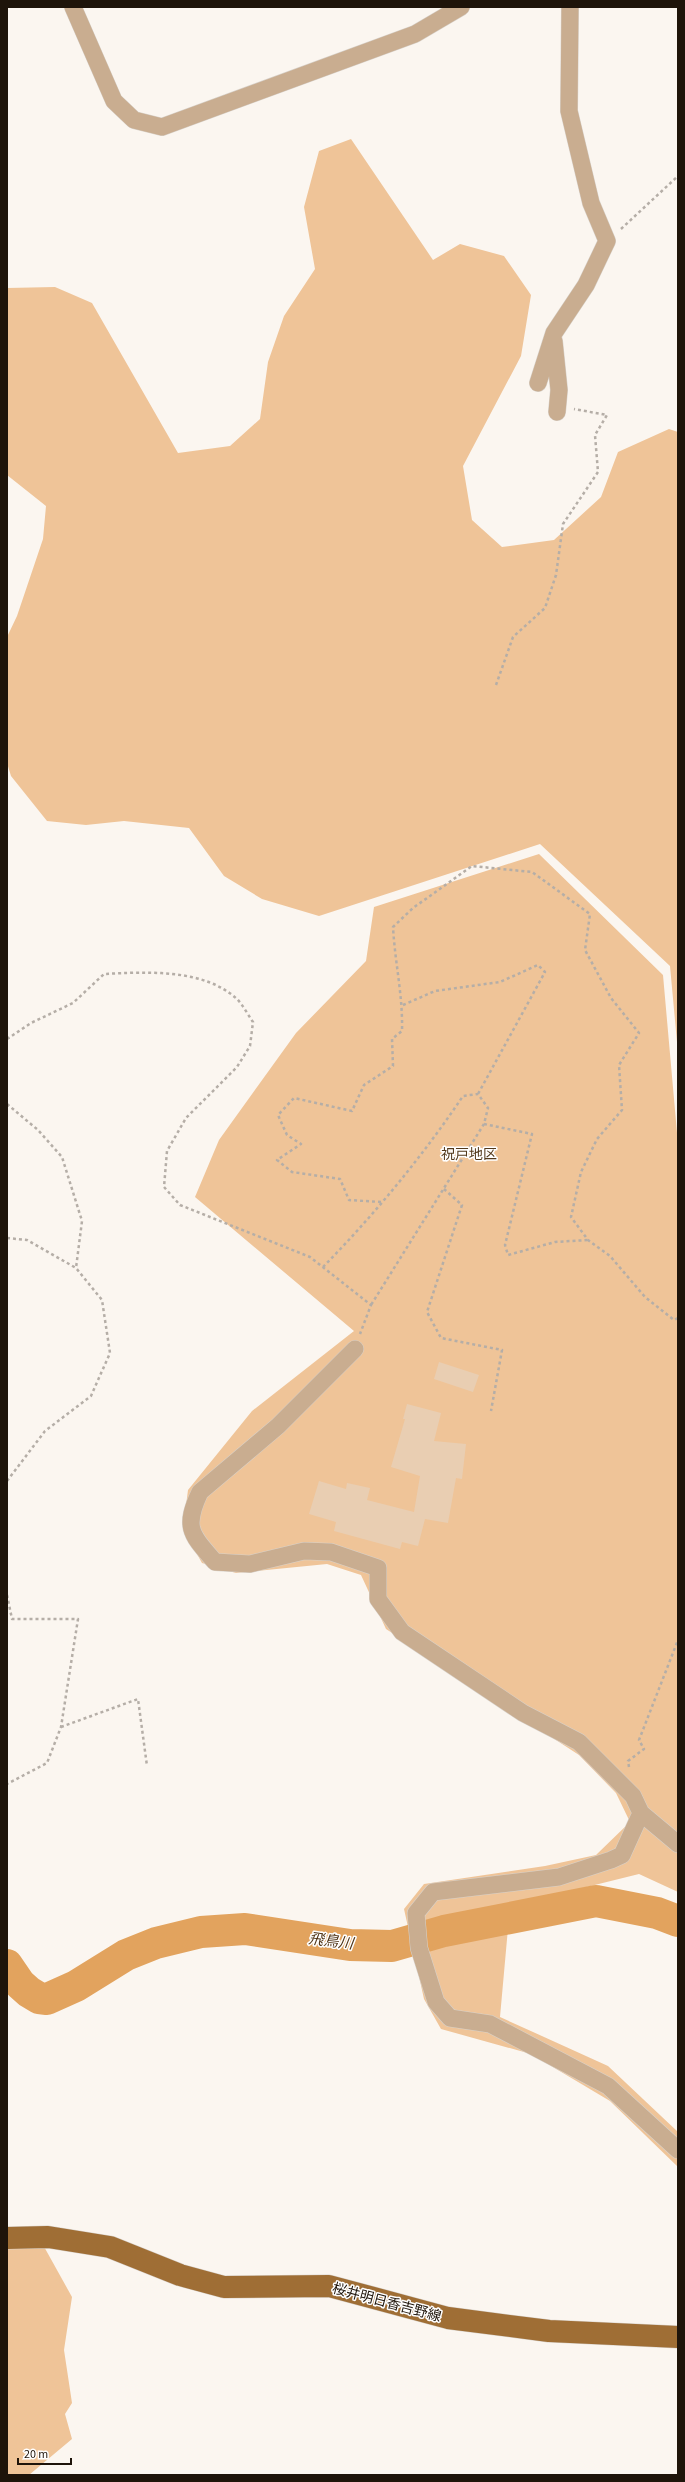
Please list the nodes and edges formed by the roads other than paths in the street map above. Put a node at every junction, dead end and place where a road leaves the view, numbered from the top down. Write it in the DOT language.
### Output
graph roads {
  1 [pos="73,7"];
  2 [pos="461,7"];
  3 [pos="570,7"];
  4 [pos="554,333"];
  5 [pos="538,383"];
  6 [pos="557,409"];
  7 [pos="355,1349"];
  8 [pos="642,1813"];
  9 [pos="677,1843"];
  10 [pos="678,2150"];
  11 [pos="7,2238"];
  12 [pos="678,2337"];
  1 -- 2 [label="street"];
  3 -- 4 [label="street"];
  4 -- 5 [label="street"];
  4 -- 6 [label="street"];
  7 -- 8 [label="street"];
  8 -- 9 [label="street"];
  8 -- 10 [label="street"];
  11 -- 12 [label="main road, 桜井明日香吉野線"];
}
